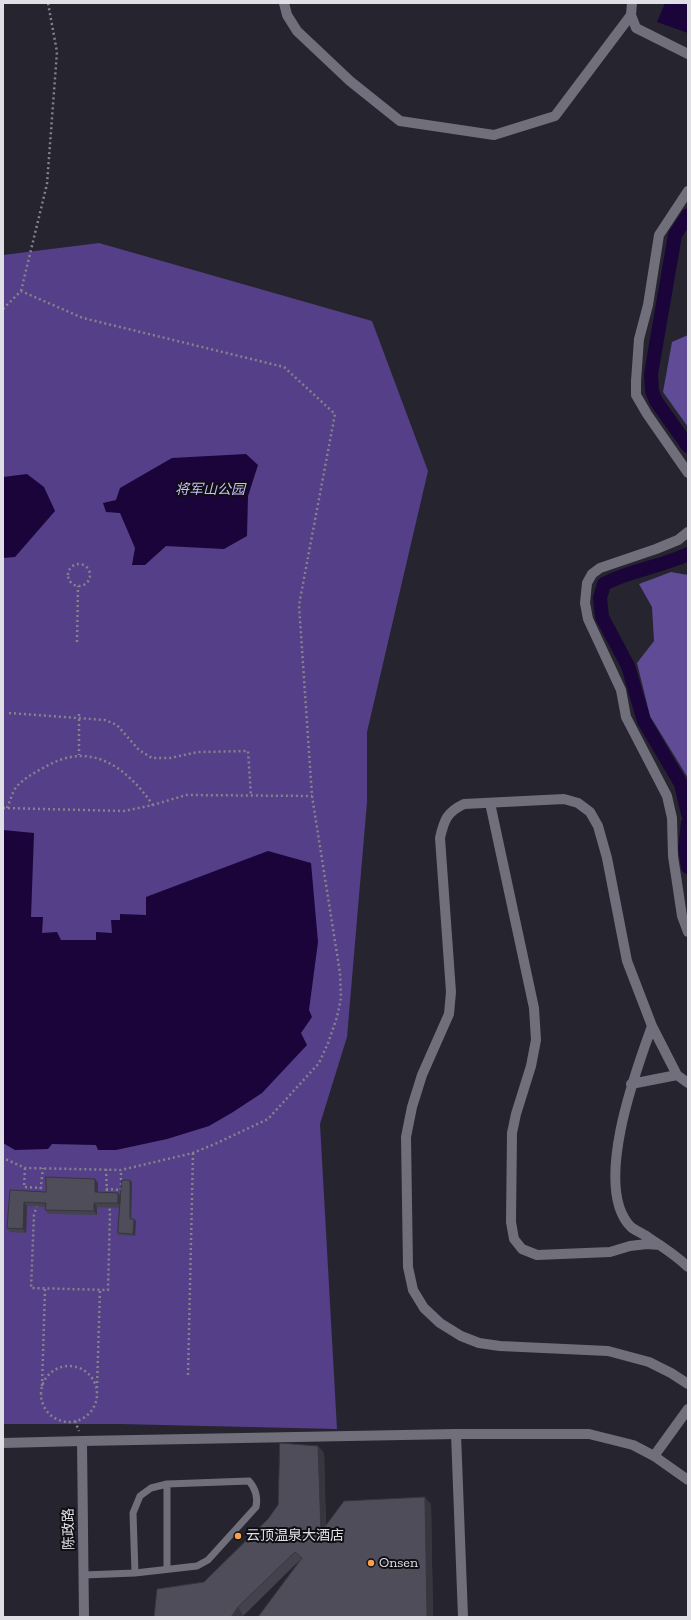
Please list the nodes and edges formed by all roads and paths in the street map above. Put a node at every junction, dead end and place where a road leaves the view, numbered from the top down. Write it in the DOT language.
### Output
graph roads {
  1 [pos="48,3"];
  2 [pos="284,3"];
  3 [pos="632,3"];
  4 [pos="631,15"];
  5 [pos="688,54"];
  6 [pos="688,191"];
  7 [pos="21,291"];
  8 [pos="3,309"];
  9 [pos="688,473"];
  10 [pos="688,532"];
  11 [pos="78,586"];
  12 [pos="77,642"];
  13 [pos="9,713"];
  14 [pos="79,714"];
  15 [pos="80,719"];
  16 [pos="79,755"];
  17 [pos="251,796"];
  18 [pos="312,796"];
  19 [pos="490,803"];
  20 [pos="153,805"];
  21 [pos="5,808"];
  22 [pos="688,932"];
  23 [pos="652,1026"];
  24 [pos="677,1075"];
  25 [pos="688,1083"];
  26 [pos="632,1084"];
  27 [pos="193,1152"];
  28 [pos="3,1158"];
  29 [pos="26,1168"];
  30 [pos="43,1168"];
  31 [pos="106,1169"];
  32 [pos="121,1170"];
  33 [pos="42,1188"];
  34 [pos="106,1189"];
  35 [pos="40,1195"];
  36 [pos="107,1196"];
  37 [pos="38,1202"];
  38 [pos="108,1204"];
  39 [pos="660,1245"];
  40 [pos="688,1267"];
  41 [pos="45,1289"];
  42 [pos="100,1290"];
  43 [pos="188,1375"];
  44 [pos="688,1384"];
  45 [pos="97,1394"];
  46 [pos="41,1396"];
  47 [pos="688,1409"];
  48 [pos="456,1434"];
  49 [pos="82,1441"];
  50 [pos="3,1443"];
  51 [pos="654,1456"];
  52 [pos="688,1480"];
  53 [pos="167,1484"];
  54 [pos="167,1569"];
  55 [pos="135,1573"];
  56 [pos="84,1575"];
  57 [pos="84,1617"];
  58 [pos="462,1617"];
  1 -- 7 [label="path"];
  2 -- 4 [label="street"];
  3 -- 4 [label="street"];
  4 -- 5 [label="street"];
  6 -- 9 [label="street"];
  7 -- 8 [label="path"];
  7 -- 18 [label="path"];
  10 -- 22 [label="street"];
  11 -- 11 [label="path"];
  11 -- 12 [label="path"];
  13 -- 15 [label="path"];
  14 -- 15 [label="path"];
  15 -- 16 [label="path"];
  15 -- 17 [label="path"];
  16 -- 20 [label="path"];
  16 -- 21 [label="path"];
  17 -- 18 [label="path"];
  17 -- 20 [label="path"];
  18 -- 27 [label="path"];
  19 -- 23 [label="street"];
  19 -- 39 [label="street"];
  19 -- 44 [label="street"];
  20 -- 21 [label="path"];
  23 -- 24 [label="street"];
  23 -- 26 [label="street"];
  24 -- 25 [label="street"];
  24 -- 26 [label="street"];
  26 -- 39 [label="street"];
  27 -- 32 [label="path"];
  27 -- 43 [label="path"];
  28 -- 29 [label="path"];
  29 -- 30 [label="path"];
  29 -- 33 [label="path"];
  30 -- 31 [label="path"];
  30 -- 33 [label="path"];
  31 -- 32 [label="path"];
  31 -- 34 [label="path"];
  32 -- 34 [label="path"];
  33 -- 35 [label="path"];
  34 -- 36 [label="path"];
  37 -- 41 [label="path"];
  38 -- 42 [label="path"];
  39 -- 40 [label="street"];
  41 -- 42 [label="path"];
  41 -- 46 [label="path"];
  42 -- 45 [label="path"];
  45 -- 46 [label="path"];
  45 -- 46 [label="path"];
  47 -- 51 [label="street"];
  48 -- 49 [label="street"];
  48 -- 51 [label="street"];
  48 -- 58 [label="street"];
  49 -- 50 [label="street"];
  49 -- 56 [label="street, 陈政路"];
  51 -- 52 [label="street"];
  53 -- 54 [label="lane"];
  53 -- 54 [label="lane"];
  53 -- 55 [label="lane"];
  54 -- 55 [label="lane"];
  55 -- 56 [label="lane"];
  56 -- 57 [label="street, 陈政路"];
}
